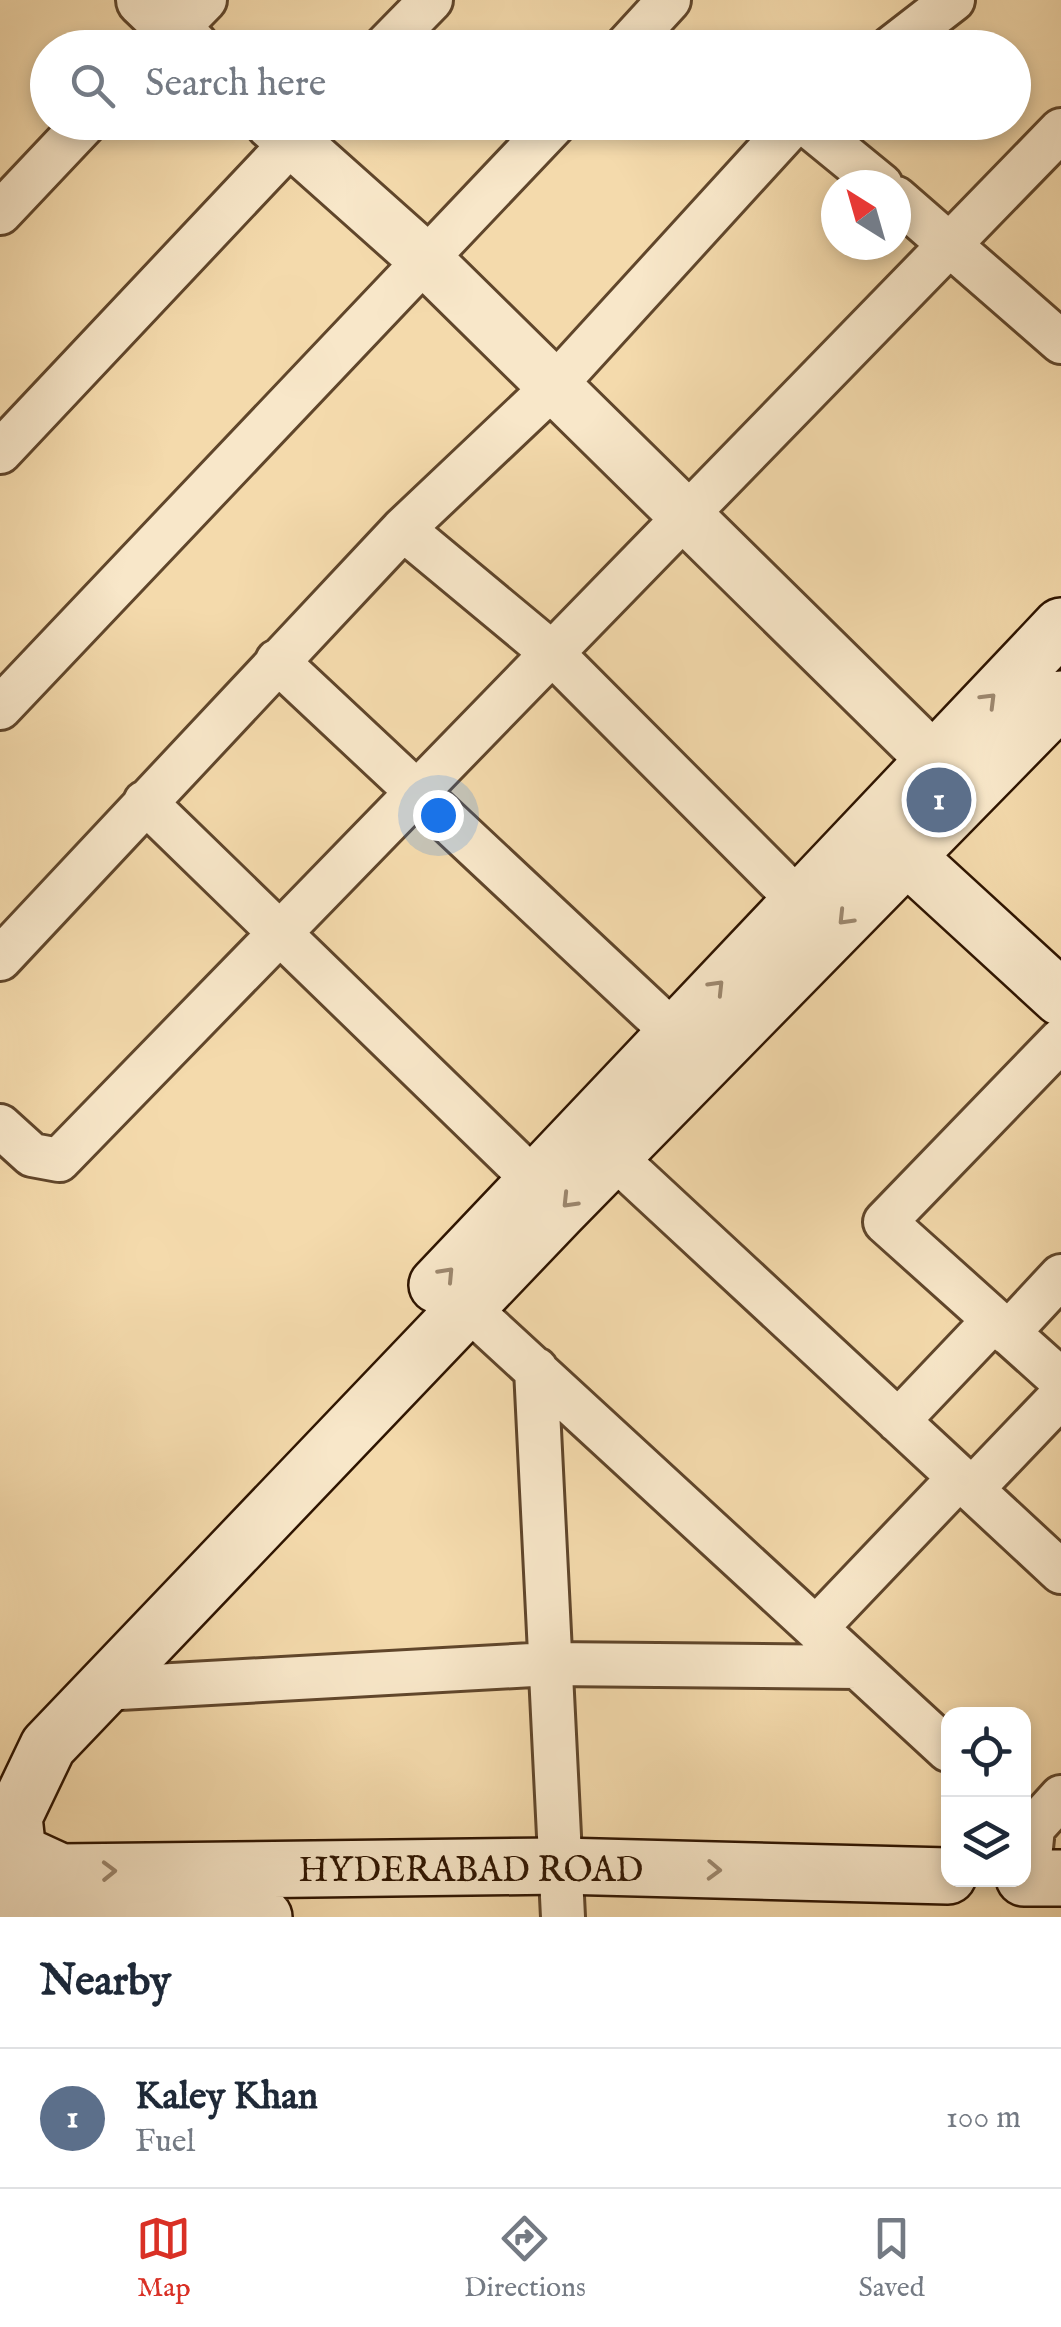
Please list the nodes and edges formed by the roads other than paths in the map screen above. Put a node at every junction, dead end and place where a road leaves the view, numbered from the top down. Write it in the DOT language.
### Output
graph roads {
  1 [pos="431,0"];
  2 [pos="669,0"];
  3 [pos="953,0"];
  4 [pos="402,30"];
  5 [pos="642,30"];
  6 [pos="914,30"];
  7 [pos="1061,130"];
  8 [pos="69,140"];
  9 [pos="281,140"];
  10 [pos="302,140"];
  11 [pos="540,140"];
  12 [pos="778,140"];
  13 [pos="826,140"];
  14 [pos="862,170"];
  15 [pos="911,210"];
  16 [pos="0,213"];
  17 [pos="951,242"];
  18 [pos="428,262"];
  19 [pos="1061,342"];
  20 [pos="553,386"];
  21 [pos="0,452"];
  22 [pos="684,517"];
  23 [pos="403,528"];
  24 [pos="1061,626"];
  25 [pos="552,653"];
  26 [pos="277,661"];
  27 [pos="1061,699"];
  28 [pos="0,708"];
  29 [pos="932,758"];
  30 [pos="418,790"];
  31 [pos="145,802"];
  32 [pos="889,840"];
  33 [pos="800,902"];
  34 [pos="281,932"];
  35 [pos="0,959"];
  36 [pos="1061,998"];
  37 [pos="673,1032"];
  38 [pos="1061,1040"];
  39 [pos="0,1126"];
  40 [pos="613,1156"];
  41 [pos="534,1180"];
  42 [pos="1061,1276"];
  43 [pos="467,1307"];
  44 [pos="1001,1327"];
  45 [pos="536,1368"];
  46 [pos="1061,1380"];
  47 [pos="1061,1396"];
  48 [pos="898,1421"];
  49 [pos="965,1484"];
  50 [pos="1061,1572"];
  51 [pos="816,1628"];
  52 [pos="550,1664"];
  53 [pos="858,1667"];
  54 [pos="102,1689"];
  55 [pos="941,1744"];
  56 [pos="0,1757"];
  57 [pos="1061,1797"];
  58 [pos="8,1848"];
  59 [pos="1034,1857"];
  60 [pos="941,1876"];
  61 [pos="562,1891"];
  62 [pos="18,1916"];
  63 [pos="264,1917"];
  1 -- 4 [label="street"];
  2 -- 5 [label="street"];
  3 -- 6 [label="street"];
  7 -- 17 [label="street"];
  8 -- 16 [label="street"];
  9 -- 21 [label="street"];
  10 -- 18 [label="street"];
  11 -- 18 [label="street"];
  12 -- 20 [label="street"];
  13 -- 14 [label="street"];
  15 -- 17 [label="street"];
  17 -- 19 [label="street"];
  17 -- 22 [label="street"];
  18 -- 20 [label="street"];
  18 -- 28 [label="street"];
  20 -- 22 [label="street"];
  20 -- 23 [label="street"];
  22 -- 25 [label="street"];
  22 -- 29 [label="street"];
  23 -- 25 [label="street"];
  23 -- 26 [label="street"];
  29 -- 24 [label="main road, one-way"];
  25 -- 30 [label="street"];
  25 -- 33 [label="street"];
  26 -- 30 [label="street"];
  26 -- 31 [label="street"];
  27 -- 32 [label="main road"];
  29 -- 32 [label="main road"];
  30 -- 34 [label="street"];
  30 -- 37 [label="street"];
  31 -- 34 [label="street"];
  31 -- 35 [label="street"];
  32 -- 33 [label="main road"];
  32 -- 36 [label="main road"];
  32 -- 40 [label="main road, one-way"];
  37 -- 33 [label="main road, one-way"];
  34 -- 39 [label="street"];
  34 -- 41 [label="street"];
  37 -- 41 [label="main road"];
  38 -- 44 [label="street"];
  40 -- 43 [label="main road, one-way"];
  40 -- 48 [label="street"];
  56 -- 41 [label="main road, one-way"];
  42 -- 44 [label="street"];
  43 -- 45 [label="street"];
  43 -- 54 [label="main road"];
  44 -- 46 [label="street"];
  44 -- 48 [label="street"];
  45 -- 51 [label="street"];
  45 -- 52 [label="street"];
  47 -- 49 [label="street"];
  48 -- 49 [label="street"];
  49 -- 50 [label="street"];
  49 -- 51 [label="street"];
  51 -- 53 [label="street"];
  52 -- 53 [label="street"];
  52 -- 54 [label="street"];
  52 -- 61 [label="street"];
  53 -- 55 [label="street"];
  54 -- 58 [label="main road"];
  57 -- 59 [label="street"];
  58 -- 61 [label="main road, HYDERABAD ROAD, one-way"];
  58 -- 62 [label="main road"];
  61 -- 60 [label="main road, HYDERABAD ROAD, one-way"];
  62 -- 63 [label="main road, HYDERABAD ROAD"];
}
